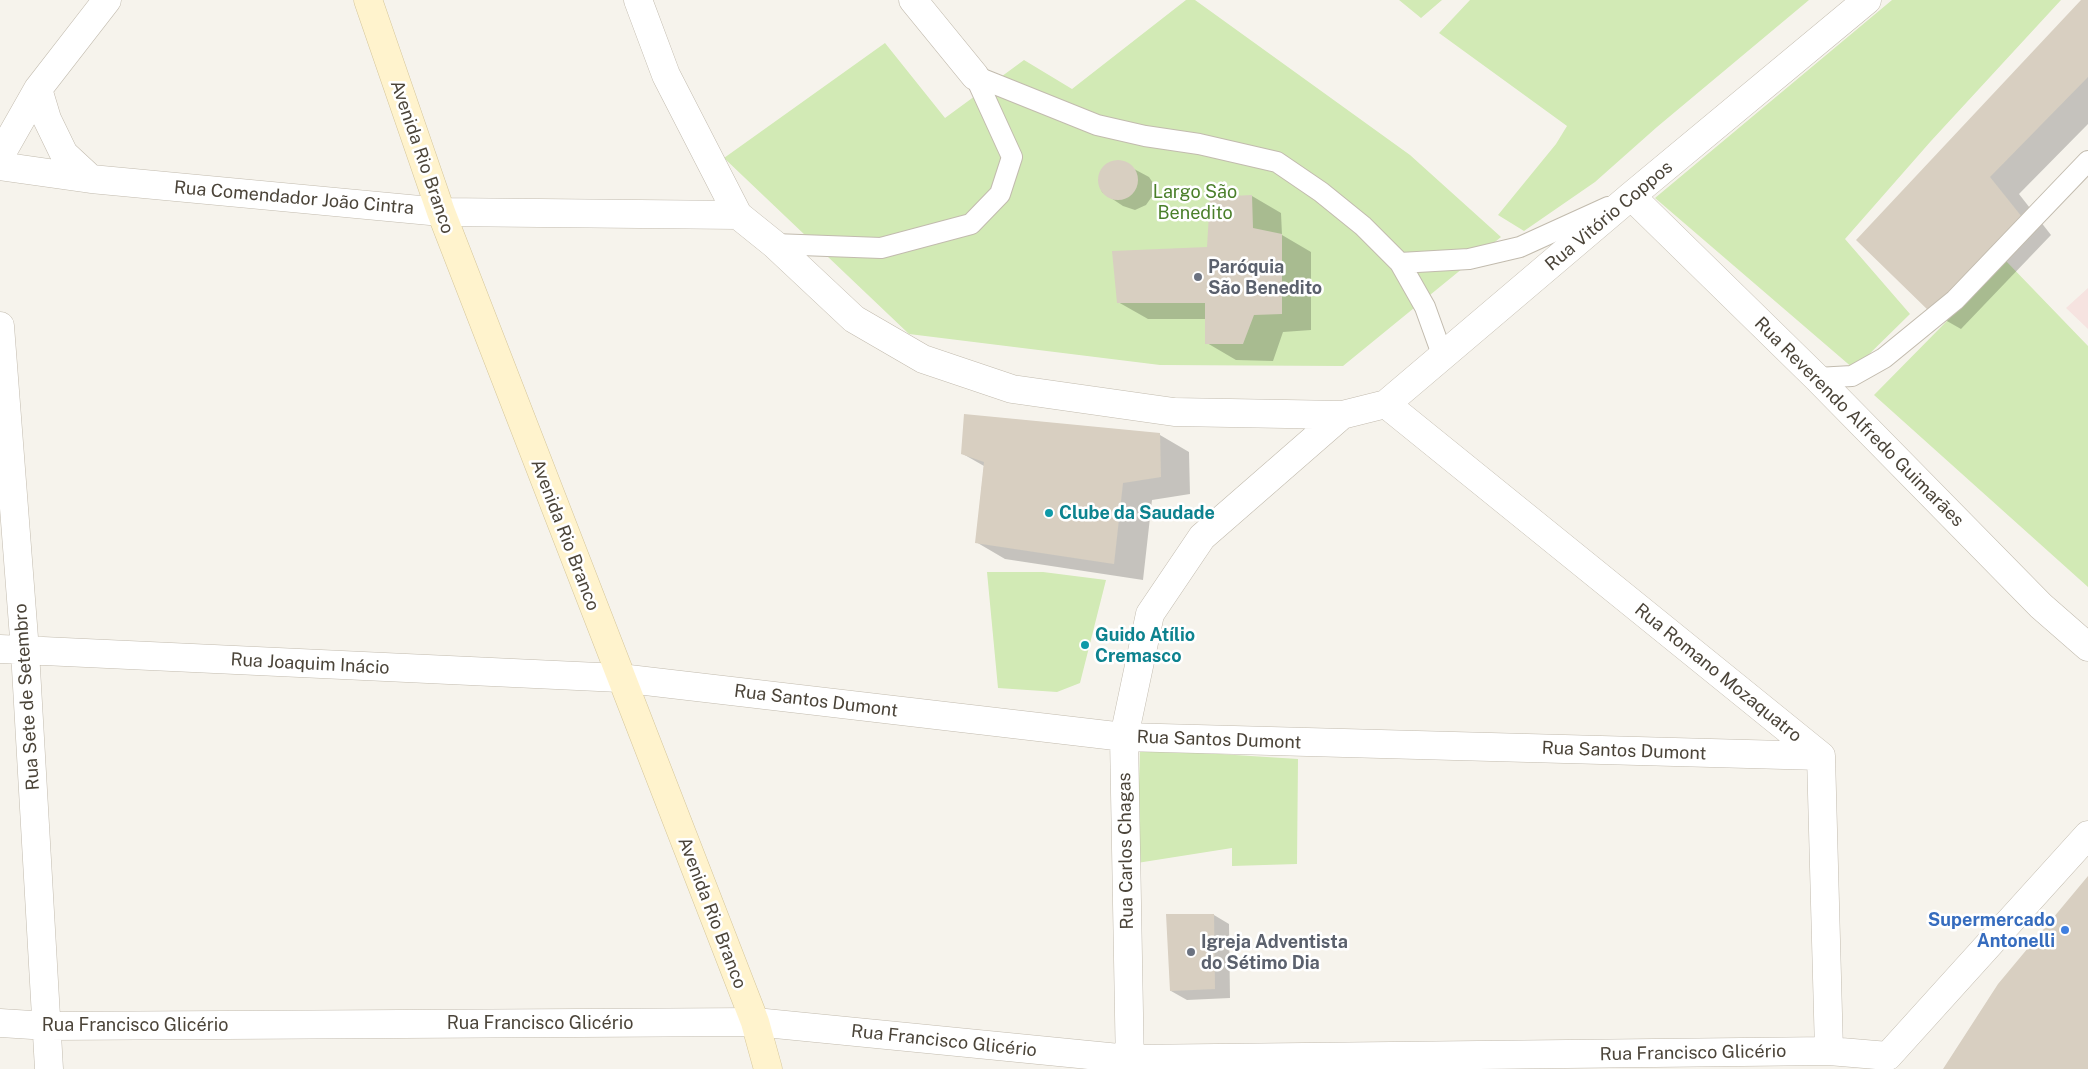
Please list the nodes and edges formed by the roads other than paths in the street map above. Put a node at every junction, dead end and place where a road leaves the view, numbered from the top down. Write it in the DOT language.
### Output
graph roads {
  1 [pos="107,0"];
  2 [pos="368,0"];
  3 [pos="638,0"];
  4 [pos="913,0"];
  5 [pos="1867,0"];
  6 [pos="975,76"];
  7 [pos="38,89"];
  8 [pos="0,156"];
  9 [pos="2088,161"];
  10 [pos="0,166"];
  11 [pos="91,179"];
  12 [pos="1631,196"];
  13 [pos="440,212"];
  14 [pos="738,215"];
  15 [pos="774,244"];
  16 [pos="1400,262"];
  17 [pos="0,326"];
  18 [pos="1443,357"];
  19 [pos="1817,378"];
  20 [pos="1386,404"];
  21 [pos="1342,415"];
  22 [pos="2088,647"];
  23 [pos="12,650"];
  24 [pos="620,678"];
  25 [pos="1124,737"];
  26 [pos="1821,756"];
  27 [pos="2088,835"];
  28 [pos="755,1022"];
  29 [pos="0,1023"];
  30 [pos="48,1026"];
  31 [pos="1829,1051"];
  32 [pos="1887,1063"];
  33 [pos="1129,1064"];
  34 [pos="49,1069"];
  35 [pos="768,1069"];
  1 -- 7 [label="street"];
  2 -- 13 [label="main road, Avenida Rio Branco"];
  3 -- 14 [label="street"];
  4 -- 6 [label="street"];
  5 -- 12 [label="street, Rua Vitório Coppos"];
  6 -- 15 [label="lane"];
  6 -- 16 [label="lane"];
  7 -- 8 [label="street"];
  7 -- 11 [label="street"];
  9 -- 19 [label="lane"];
  10 -- 11 [label="street, Rua Comendador João Cintra"];
  11 -- 13 [label="street, Rua Comendador João Cintra"];
  12 -- 16 [label="lane"];
  12 -- 18 [label="street, Rua Vitório Coppos"];
  12 -- 19 [label="street, Rua Reverendo Alfredo Guimarães"];
  13 -- 14 [label="street, Rua Comendador João Cintra"];
  13 -- 24 [label="main road, Avenida Rio Branco"];
  14 -- 15 [label="street"];
  15 -- 21 [label="street"];
  16 -- 18 [label="lane"];
  17 -- 23 [label="street, Rua Sete de Setembro"];
  18 -- 20 [label="street, Rua Vitório Coppos"];
  19 -- 22 [label="street, Rua Reverendo Alfredo Guimarães"];
  20 -- 21 [label="street, Rua Vitório Coppos"];
  20 -- 26 [label="street, Rua Romano Mozaquatro"];
  21 -- 25 [label="street, Rua Carlos Chagas"];
  23 -- 24 [label="street, Rua Joaquim Inácio"];
  23 -- 30 [label="street, Rua Sete de Setembro"];
  24 -- 25 [label="street, Rua Santos Dumont"];
  24 -- 28 [label="main road, Avenida Rio Branco"];
  25 -- 26 [label="street, Rua Santos Dumont"];
  25 -- 33 [label="street, Rua Carlos Chagas"];
  26 -- 31 [label="street"];
  27 -- 32 [label="street"];
  28 -- 30 [label="street, Rua Francisco Glicério"];
  28 -- 33 [label="street, Rua Francisco Glicério"];
  28 -- 35 [label="main road, Avenida Rio Branco"];
  29 -- 30 [label="street, Rua Francisco Glicério"];
  30 -- 34 [label="street, Rua Sete de Setembro"];
  31 -- 32 [label="street, Rua Francisco Glicério"];
  31 -- 33 [label="street, Rua Francisco Glicério"];
}
